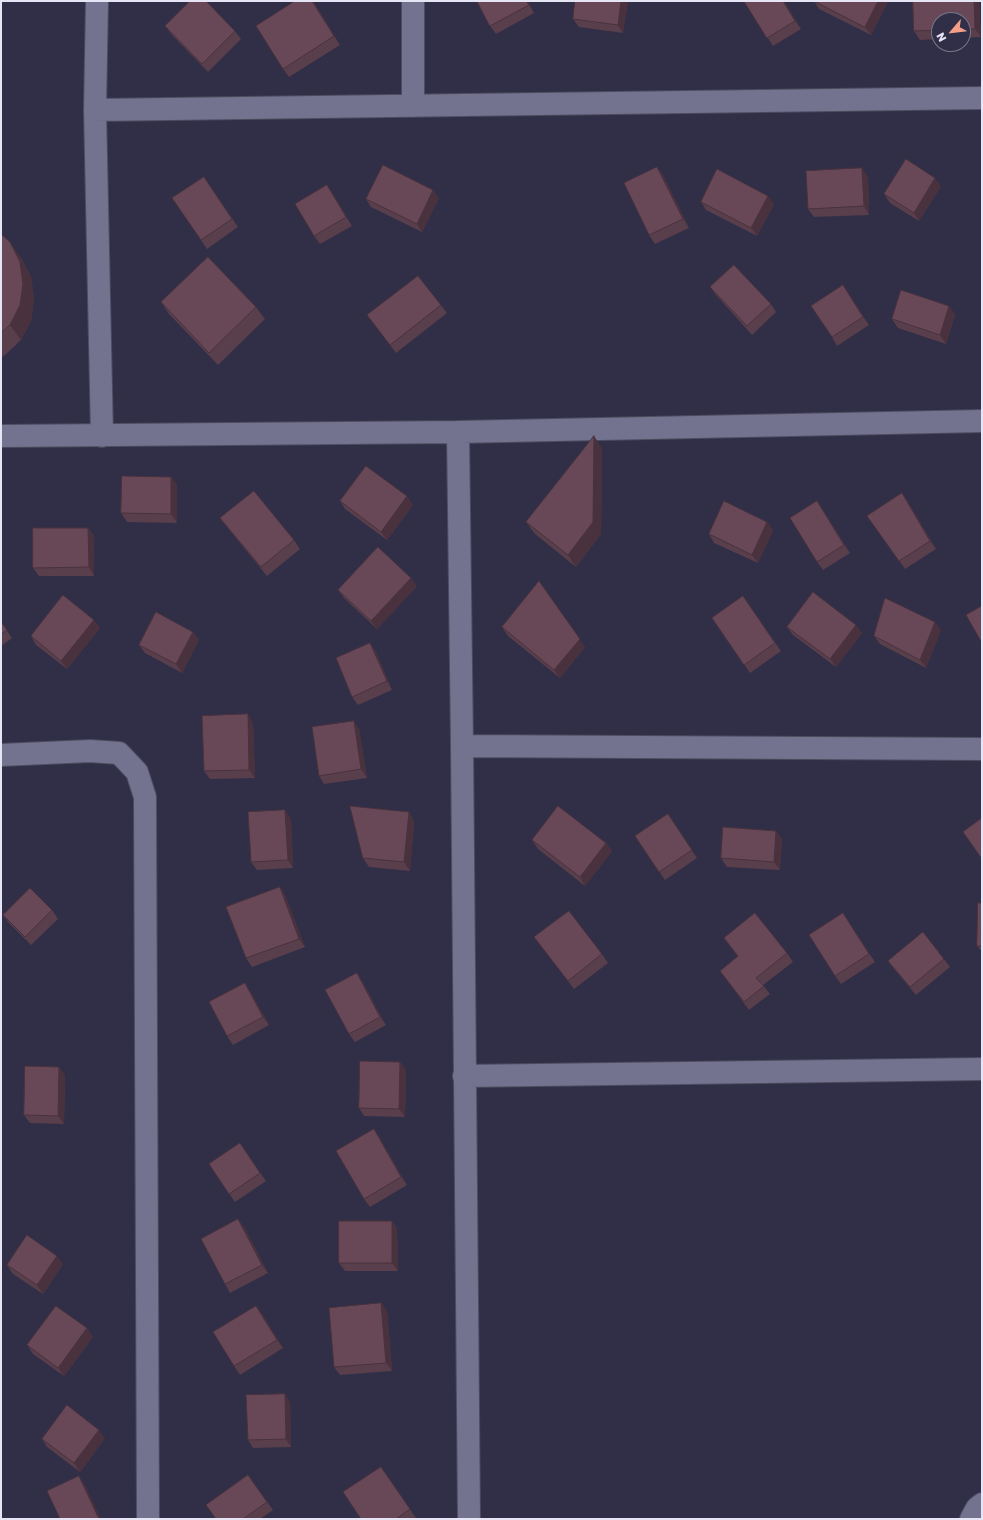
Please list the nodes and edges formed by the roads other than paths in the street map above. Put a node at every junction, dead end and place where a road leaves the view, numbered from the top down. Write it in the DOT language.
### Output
graph roads {
  1 [pos="97,1"];
  2 [pos="413,1"];
  3 [pos="982,98"];
  4 [pos="413,106"];
  5 [pos="95,110"];
  6 [pos="982,421"];
  7 [pos="458,432"];
  8 [pos="1,436"];
  9 [pos="102,436"];
  10 [pos="462,746"];
  11 [pos="982,749"];
  12 [pos="1,755"];
  13 [pos="982,1069"];
  14 [pos="464,1076"];
  15 [pos="982,1504"];
  16 [pos="148,1519"];
  17 [pos="469,1519"];
  18 [pos="971,1519"];
  1 -- 5 [label="street"];
  2 -- 4 [label="street"];
  3 -- 4 [label="street"];
  4 -- 5 [label="street"];
  5 -- 9 [label="street"];
  6 -- 7 [label="street"];
  7 -- 9 [label="street"];
  7 -- 10 [label="street"];
  8 -- 9 [label="street"];
  10 -- 11 [label="street"];
  10 -- 14 [label="street"];
  12 -- 16 [label="street"];
  13 -- 14 [label="street"];
  14 -- 17 [label="street"];
  15 -- 18 [label="street"];
}
